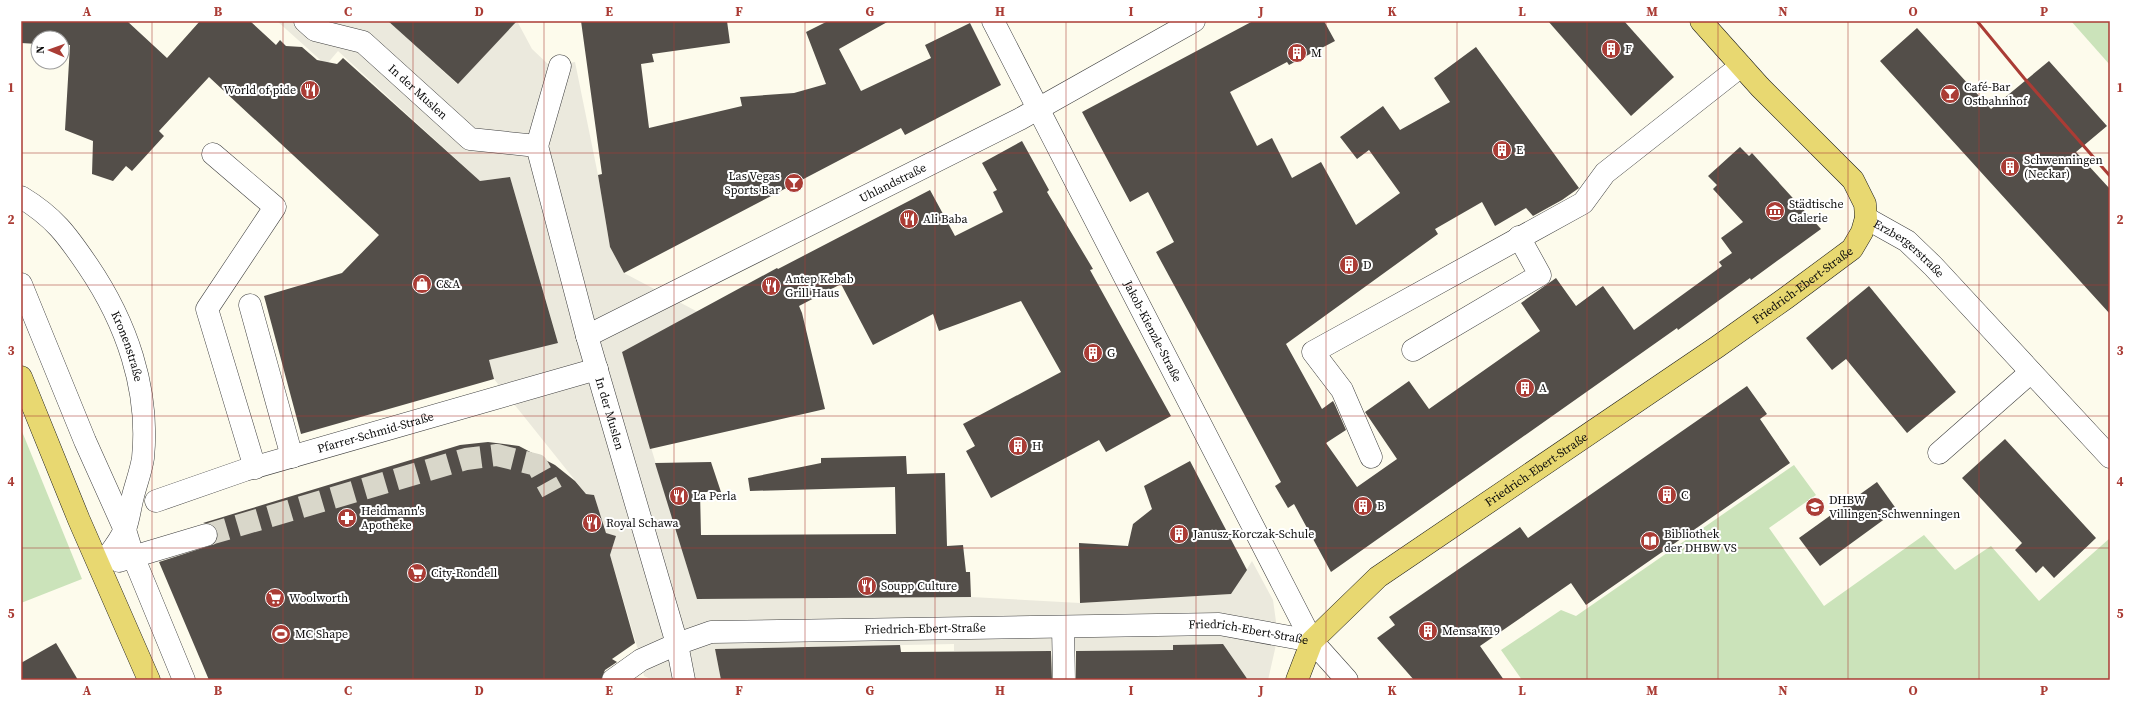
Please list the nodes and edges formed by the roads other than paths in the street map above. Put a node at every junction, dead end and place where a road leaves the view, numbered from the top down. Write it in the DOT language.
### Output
graph roads {
  1 [pos="305,21"];
  2 [pos="993,21"];
  3 [pos="1194,21"];
  4 [pos="1701,21"];
  5 [pos="560,66"];
  6 [pos="1741,66"];
  7 [pos="1039,108"];
  8 [pos="537,146"];
  9 [pos="213,154"];
  10 [pos="21,197"];
  11 [pos="1866,218"];
  12 [pos="1519,237"];
  13 [pos="21,284"];
  14 [pos="250,305"];
  15 [pos="588,336"];
  16 [pos="1413,350"];
  17 [pos="597,369"];
  18 [pos="2031,372"];
  19 [pos="21,377"];
  20 [pos="1939,453"];
  21 [pos="292,457"];
  22 [pos="1371,457"];
  23 [pos="2110,457"];
  24 [pos="255,468"];
  25 [pos="156,501"];
  26 [pos="125,530"];
  27 [pos="206,535"];
  28 [pos="133,556"];
  29 [pos="100,567"];
  30 [pos="1063,627"];
  31 [pos="1312,641"];
  32 [pos="677,644"];
  33 [pos="149,680"];
  34 [pos="184,680"];
  35 [pos="613,680"];
  36 [pos="684,680"];
  37 [pos="1064,680"];
  38 [pos="1297,680"];
  39 [pos="1347,680"];
  1 -- 8 [label="street, In der Muslen"];
  2 -- 7 [label="street, Jakob-Kienzle-Straße"];
  3 -- 7 [label="street, Uhlandstraße"];
  4 -- 6 [label="main road, Erzbergerstraße"];
  5 -- 8 [label="street"];
  6 -- 11 [label="main road, Erzbergerstraße"];
  6 -- 12 [label="street"];
  7 -- 15 [label="street, Uhlandstraße"];
  7 -- 31 [label="street, Jakob-Kienzle-Straße"];
  8 -- 15 [label="street, In der Muslen"];
  9 -- 24 [label="street"];
  10 -- 26 [label="street, Kronenstraße"];
  11 -- 18 [label="street, Erzbergerstraße"];
  11 -- 31 [label="main road, Friedrich-Ebert-Straße"];
  12 -- 16 [label="street"];
  12 -- 22 [label="street"];
  13 -- 26 [label="street"];
  14 -- 21 [label="street"];
  15 -- 17 [label="street, In der Muslen"];
  17 -- 21 [label="street, Pfarrer-Schmid-Straße"];
  17 -- 32 [label="street, In der Muslen"];
  18 -- 20 [label="street"];
  18 -- 23 [label="street, Erzbergerstraße"];
  19 -- 29 [label="main road"];
  21 -- 24 [label="street, Pfarrer-Schmid-Straße"];
  24 -- 25 [label="street, Pfarrer-Schmid-Straße"];
  26 -- 28 [label="street"];
  26 -- 29 [label="street, Kronenstraße"];
  27 -- 28 [label="street"];
  28 -- 29 [label="street"];
  28 -- 34 [label="street"];
  29 -- 33 [label="main road"];
  30 -- 31 [label="street, Friedrich-Ebert-Straße"];
  30 -- 32 [label="street, Friedrich-Ebert-Straße"];
  30 -- 37 [label="street"];
  31 -- 38 [label="main road"];
  31 -- 39 [label="street, Jakob-Kienzle-Straße"];
  32 -- 35 [label="street, Friedrich-Ebert-Straße"];
  32 -- 36 [label="street, In der Muslen"];
}
